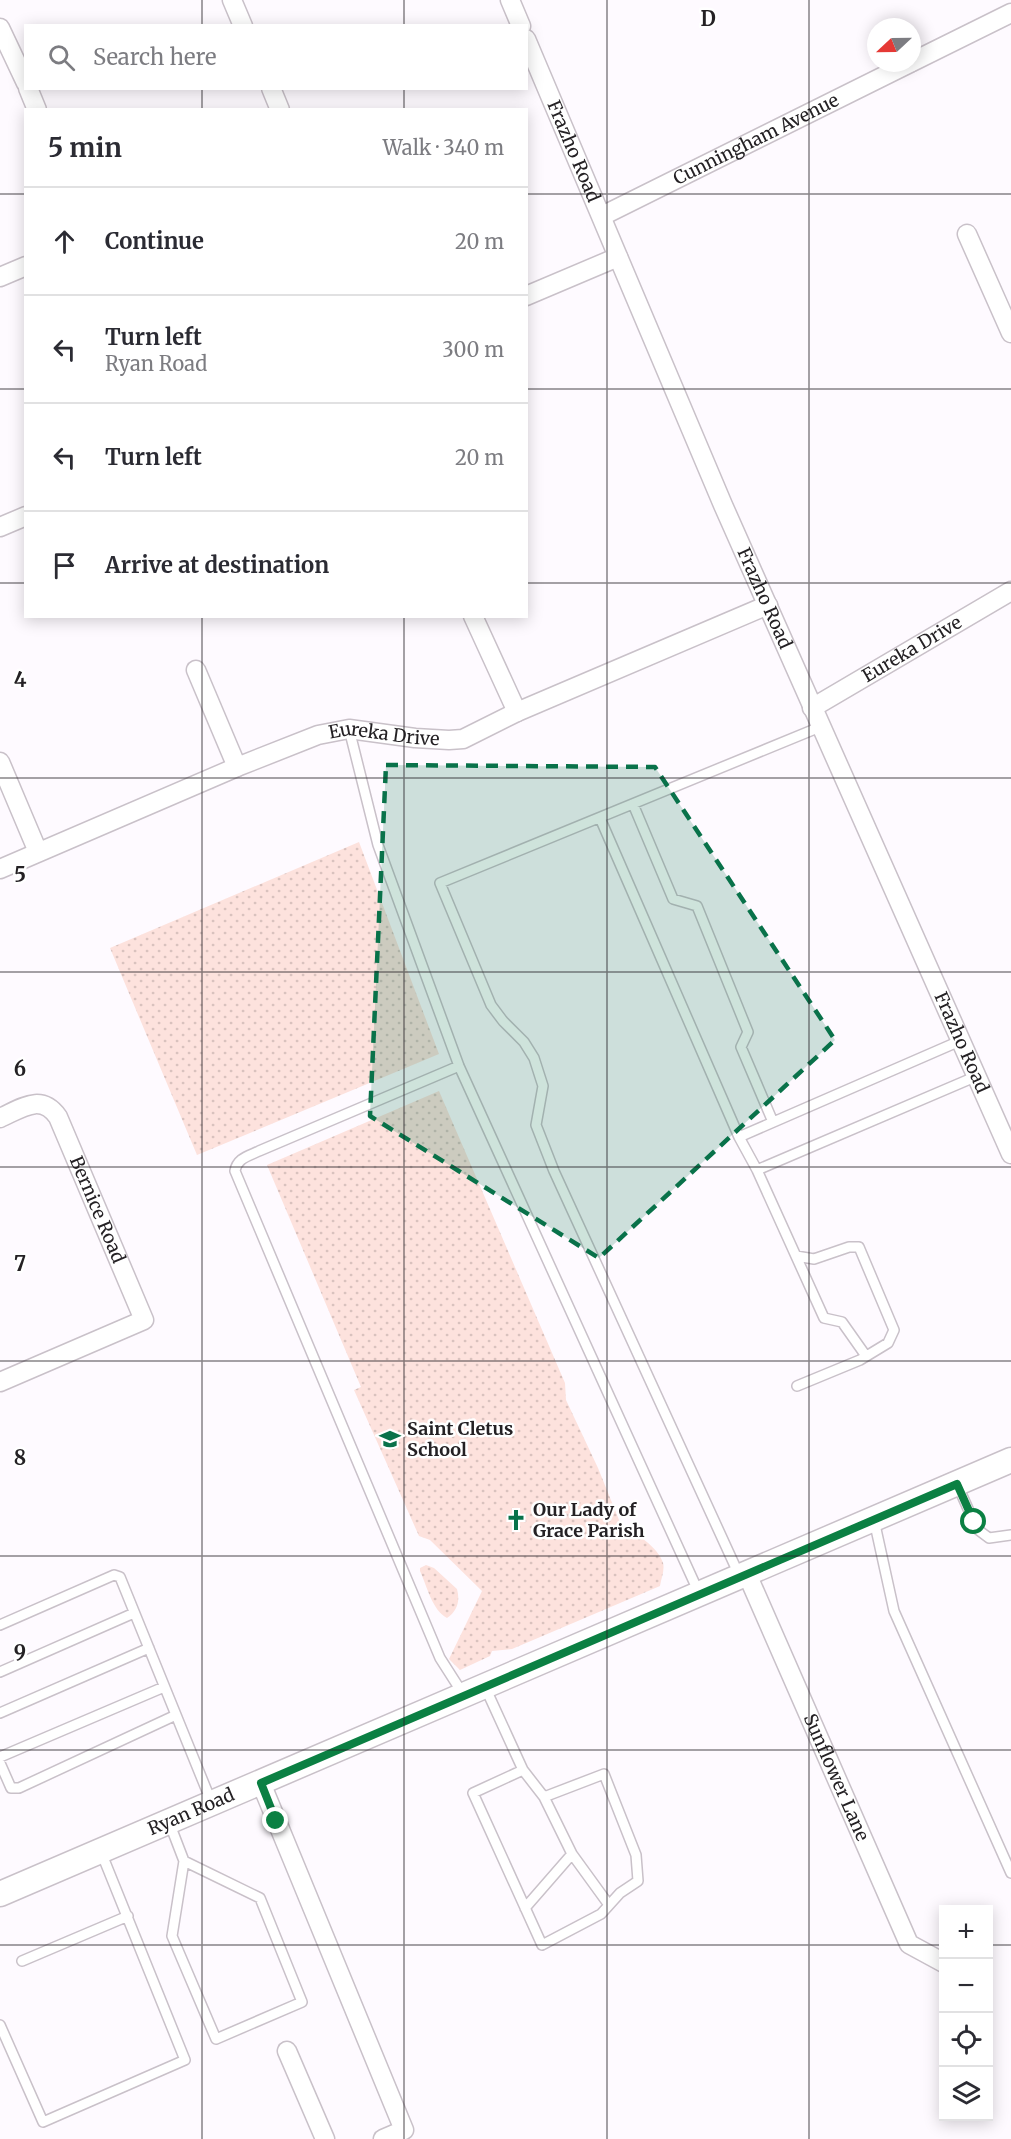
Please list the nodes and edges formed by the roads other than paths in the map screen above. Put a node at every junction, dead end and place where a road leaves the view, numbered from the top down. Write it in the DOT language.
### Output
graph roads {
  1 [pos="232,0"];
  2 [pos="510,0"];
  3 [pos="1011,13"];
  4 [pos="242,24"];
  5 [pos="520,24"];
  6 [pos="0,28"];
  7 [pos="528,44"];
  8 [pos="921,58"];
  9 [pos="893,72"];
  10 [pos="24,79"];
  11 [pos="29,90"];
  12 [pos="272,90"];
  13 [pos="36,108"];
  14 [pos="279,108"];
  15 [pos="602,216"];
  16 [pos="967,234"];
  17 [pos="618,256"];
  18 [pos="24,267"];
  19 [pos="0,277"];
  20 [pos="528,295"];
  21 [pos="1011,333"];
  22 [pos="24,517"];
  23 [pos="0,527"];
  24 [pos="1011,591"];
  25 [pos="768,605"];
  26 [pos="474,618"];
  27 [pos="196,670"];
  28 [pos="812,708"];
  29 [pos="517,712"];
  30 [pos="820,727"];
  31 [pos="349,729"];
  32 [pos="0,762"];
  33 [pos="237,767"];
  34 [pos="633,804"];
  35 [pos="600,818"];
  36 [pos="38,852"];
  37 [pos="0,869"];
  38 [pos="962,1040"];
  39 [pos="459,1066"];
  40 [pos="977,1076"];
  41 [pos="0,1118"];
  42 [pos="773,1122"];
  43 [pos="739,1137"];
  44 [pos="1011,1154"];
  45 [pos="757,1170"];
  46 [pos="796,1257"];
  47 [pos="866,1356"];
  48 [pos="0,1382"];
  49 [pos="797,1386"];
  50 [pos="1011,1460"];
  51 [pos="957,1484"];
  52 [pos="874,1520"];
  53 [pos="1011,1535"];
  54 [pos="744,1575"];
  55 [pos="699,1594"];
  56 [pos="134,1613"];
  57 [pos="0,1625"];
  58 [pos="148,1648"];
  59 [pos="0,1672"];
  60 [pos="164,1687"];
  61 [pos="475,1691"];
  62 [pos="0,1713"];
  63 [pos="176,1715"];
  64 [pos="0,1756"];
  65 [pos="0,1763"];
  66 [pos="524,1770"];
  67 [pos="261,1783"];
  68 [pos="544,1797"];
  69 [pos="212,1804"];
  70 [pos="169,1822"];
  71 [pos="101,1852"];
  72 [pos="572,1854"];
  73 [pos="184,1861"];
  74 [pos="1011,1873"];
  75 [pos="0,1894"];
  76 [pos="609,1905"];
  77 [pos="525,1908"];
  78 [pos="128,1916"];
  79 [pos="939,1960"];
  80 [pos="22,1961"];
  81 [pos="0,2025"];
  82 [pos="287,2051"];
  83 [pos="406,2134"];
  84 [pos="325,2139"];
  85 [pos="382,2139"];
  1 -- 4 [label="street"];
  2 -- 5 [label="street"];
  3 -- 8 [label="street, Cunningham Avenue"];
  6 -- 10 [label="street"];
  7 -- 15 [label="street, Frazho Road"];
  9 -- 15 [label="street, Cunningham Avenue"];
  11 -- 13 [label="street"];
  12 -- 14 [label="street"];
  15 -- 17 [label="street, Frazho Road"];
  16 -- 21 [label="street"];
  17 -- 20 [label="street"];
  17 -- 25 [label="street, Frazho Road"];
  18 -- 19 [label="street"];
  22 -- 23 [label="street"];
  24 -- 28 [label="street, Eureka Drive"];
  25 -- 28 [label="street, Frazho Road"];
  25 -- 29 [label="street, Eureka Drive"];
  26 -- 29 [label="street"];
  27 -- 33 [label="street"];
  28 -- 30 [label="street, Frazho Road"];
  29 -- 31 [label="street, Eureka Drive"];
  30 -- 34 [label="lane"];
  30 -- 38 [label="street, Frazho Road"];
  31 -- 33 [label="street, Eureka Drive"];
  31 -- 39 [label="lane"];
  32 -- 36 [label="street"];
  33 -- 36 [label="street, Eureka Drive"];
  34 -- 35 [label="lane"];
  34 -- 42 [label="lane"];
  35 -- 43 [label="lane"];
  35 -- 54 [label="lane"];
  36 -- 37 [label="street, Eureka Drive"];
  38 -- 40 [label="street, Frazho Road"];
  38 -- 42 [label="lane"];
  39 -- 55 [label="lane"];
  39 -- 61 [label="lane"];
  40 -- 44 [label="street, Frazho Road"];
  40 -- 45 [label="lane"];
  41 -- 48 [label="street, Bernice Road"];
  42 -- 43 [label="lane"];
  43 -- 45 [label="lane"];
  45 -- 46 [label="lane"];
  46 -- 47 [label="lane"];
  46 -- 47 [label="lane"];
  47 -- 49 [label="lane"];
  50 -- 51 [label="main road, Ryan Road"];
  51 -- 52 [label="main road, Ryan Road"];
  51 -- 53 [label="lane"];
  52 -- 54 [label="main road, Ryan Road"];
  52 -- 74 [label="lane"];
  54 -- 55 [label="main road, Ryan Road"];
  54 -- 79 [label="street, Sunflower Lane"];
  55 -- 61 [label="main road, Ryan Road"];
  56 -- 57 [label="lane"];
  56 -- 58 [label="lane"];
  56 -- 59 [label="lane"];
  58 -- 60 [label="lane"];
  58 -- 62 [label="lane"];
  60 -- 63 [label="lane"];
  60 -- 64 [label="lane"];
  61 -- 66 [label="lane"];
  61 -- 67 [label="main road, Ryan Road"];
  63 -- 65 [label="lane"];
  63 -- 69 [label="lane"];
  66 -- 68 [label="lane"];
  66 -- 77 [label="lane"];
  67 -- 69 [label="main road, Ryan Road"];
  67 -- 83 [label="street"];
  68 -- 72 [label="lane"];
  68 -- 76 [label="lane"];
  69 -- 70 [label="main road, Ryan Road"];
  70 -- 71 [label="main road, Ryan Road"];
  70 -- 73 [label="lane"];
  71 -- 75 [label="main road, Ryan Road"];
  71 -- 78 [label="lane"];
  72 -- 76 [label="lane"];
  72 -- 77 [label="lane"];
  73 -- 73 [label="lane"];
  76 -- 77 [label="lane"];
  78 -- 80 [label="lane"];
  78 -- 81 [label="lane"];
  82 -- 84 [label="street"];
  83 -- 85 [label="street"];
}
